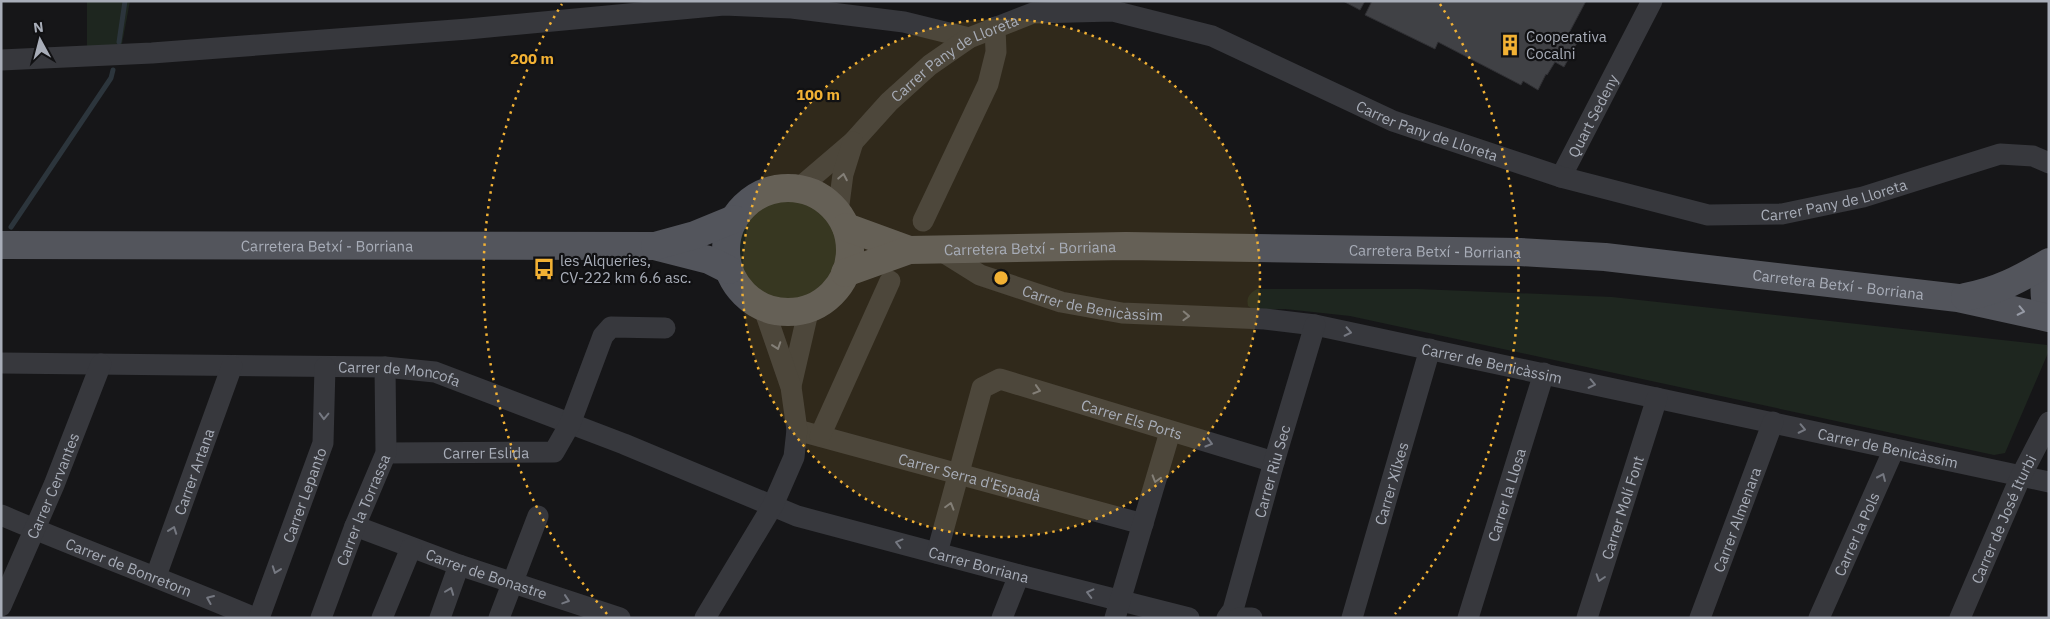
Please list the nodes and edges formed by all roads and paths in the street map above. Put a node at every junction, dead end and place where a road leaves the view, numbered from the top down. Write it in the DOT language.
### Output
graph roads {
  1 [pos="1652,1"];
  2 [pos="995,28"];
  3 [pos="969,38"];
  4 [pos="1,60"];
  5 [pos="853,142"];
  6 [pos="2049,164"];
  7 [pos="1561,177"];
  8 [pos="798,188"];
  9 [pos="734,219"];
  10 [pos="842,220"];
  11 [pos="923,221"];
  12 [pos="1,245"];
  13 [pos="654,246"];
  14 [pos="909,250"];
  15 [pos="940,250"];
  16 [pos="2049,264"];
  17 [pos="729,270"];
  18 [pos="846,273"];
  19 [pos="890,281"];
  20 [pos="1958,298"];
  21 [pos="763,306"];
  22 [pos="809,308"];
  23 [pos="2049,316"];
  24 [pos="1315,325"];
  25 [pos="665,328"];
  26 [pos="1430,349"];
  27 [pos="1,362"];
  28 [pos="102,364"];
  29 [pos="232,366"];
  30 [pos="326,367"];
  31 [pos="385,367"];
  32 [pos="1544,373"];
  33 [pos="791,387"];
  34 [pos="1657,398"];
  35 [pos="1773,422"];
  36 [pos="2049,422"];
  37 [pos="570,424"];
  38 [pos="797,430"];
  39 [pos="1170,432"];
  40 [pos="820,436"];
  41 [pos="1894,448"];
  42 [pos="386,453"];
  43 [pos="1274,462"];
  44 [pos="960,473"];
  45 [pos="2021,476"];
  46 [pos="2049,482"];
  47 [pos="773,505"];
  48 [pos="1,515"];
  49 [pos="538,516"];
  50 [pos="1143,524"];
  51 [pos="355,526"];
  52 [pos="34,529"];
  53 [pos="411,548"];
  54 [pos="937,553"];
  55 [pos="460,565"];
  56 [pos="1019,575"];
  57 [pos="156,576"];
  58 [pos="513,583"];
  59 [pos="1,606"];
  60 [pos="1117,609"];
  61 [pos="709,616"];
  62 [pos="255,618"];
  63 [pos="259,618"];
  64 [pos="321,618"];
  65 [pos="382,618"];
  66 [pos="440,618"];
  67 [pos="499,618"];
  68 [pos="620,618"];
  69 [pos="1002,618"];
  70 [pos="1189,618"];
  71 [pos="1227,618"];
  72 [pos="1239,618"];
  73 [pos="1252,618"];
  74 [pos="1352,618"];
  75 [pos="1468,618"];
  76 [pos="1587,618"];
  77 [pos="1700,618"];
  78 [pos="1820,618"];
  79 [pos="1960,618"];
  1 -- 7 [label="street, Quart Sedeny"];
  2 -- 3 [label="street, Carrer Pany de Lloreta"];
  2 -- 7 [label="street, Carrer Pany de Lloreta"];
  2 -- 11 [label="street"];
  3 -- 4 [label="street"];
  3 -- 5 [label="street, Carrer Pany de Lloreta"];
  5 -- 8 [label="street, Carrer Pany de Lloreta"];
  10 -- 5 [label="street, Carrer Pany de Lloreta, one-way"];
  6 -- 7 [label="street, Carrer Pany de Lloreta"];
  8 -- 9 [label="main road"];
  8 -- 10 [label="main road"];
  9 -- 13 [label="main road, Carretera Betxí - Borriana"];
  9 -- 17 [label="main road"];
  10 -- 14 [label="main road, Carretera Betxí - Borriana"];
  10 -- 18 [label="main road"];
  12 -- 13 [label="main road, Carretera Betxí - Borriana"];
  13 -- 17 [label="main road, Carretera Betxí - Borriana"];
  14 -- 15 [label="main road, Carretera Betxí - Borriana"];
  14 -- 18 [label="main road, Carretera Betxí - Borriana"];
  15 -- 20 [label="main road, Carretera Betxí - Borriana"];
  15 -- 24 [label="street, Carrer de Benicàssim, one-way"];
  16 -- 20 [label="main road, Carretera Betxí - Borriana"];
  16 -- 23 [label="main road"];
  17 -- 21 [label="main road"];
  18 -- 22 [label="main road"];
  19 -- 40 [label="street"];
  20 -- 23 [label="main road, Carretera Betxí - Borriana, one-way"];
  21 -- 22 [label="main road"];
  21 -- 33 [label="street, one-way"];
  22 -- 33 [label="street"];
  24 -- 26 [label="street, Carrer de Benicàssim, one-way"];
  24 -- 43 [label="street, Carrer Riu Sec"];
  25 -- 37 [label="street"];
  26 -- 32 [label="street, Carrer de Benicàssim"];
  26 -- 74 [label="street, Carrer Xilxes"];
  27 -- 28 [label="street, Carrer de Moncofa"];
  28 -- 29 [label="street, Carrer de Moncofa"];
  28 -- 52 [label="street, Carrer Cervantes"];
  29 -- 30 [label="street, Carrer de Moncofa"];
  57 -- 29 [label="street, Carrer Artana, one-way"];
  30 -- 31 [label="street, Carrer de Moncofa"];
  30 -- 63 [label="street, Carrer Lepanto, one-way"];
  31 -- 37 [label="street, Carrer de Moncofa"];
  31 -- 42 [label="street, Carrer la Torrassa"];
  32 -- 34 [label="street, Carrer de Benicàssim, one-way"];
  32 -- 75 [label="street, Carrer la Llosa"];
  33 -- 38 [label="street"];
  34 -- 35 [label="street, Carrer de Benicàssim"];
  34 -- 76 [label="street, Carrer Molí Font, one-way"];
  35 -- 41 [label="street, Carrer de Benicàssim, one-way"];
  35 -- 77 [label="street, Carrer Almenara"];
  36 -- 45 [label="street, Carrer de José Iturbi"];
  37 -- 42 [label="street, Carrer Eslida"];
  37 -- 47 [label="street, Carrer de Moncofa"];
  38 -- 40 [label="street, Carrer Serra d'Espadà"];
  38 -- 47 [label="street"];
  39 -- 43 [label="street, Carrer Els Ports, one-way"];
  44 -- 39 [label="street, Carrer Els Ports, one-way"];
  39 -- 50 [label="street, one-way"];
  40 -- 44 [label="street, Carrer Serra d'Espadà"];
  41 -- 45 [label="street, Carrer de Benicàssim"];
  78 -- 41 [label="street, Carrer la Pols, one-way"];
  42 -- 51 [label="street, Carrer la Torrassa"];
  43 -- 71 [label="street, Carrer Riu Sec"];
  44 -- 50 [label="street, Carrer Serra d'Espadà"];
  54 -- 44 [label="street, one-way"];
  45 -- 46 [label="street, Carrer de Benicàssim"];
  45 -- 79 [label="street, Carrer de José Iturbi"];
  54 -- 47 [label="street, Carrer Borriana, one-way"];
  47 -- 61 [label="street"];
  48 -- 52 [label="street, Carrer de Bonretorn"];
  49 -- 58 [label="street"];
  50 -- 60 [label="street"];
  51 -- 53 [label="street, Carrer de Bonastre"];
  51 -- 64 [label="street, Carrer la Torrassa"];
  52 -- 57 [label="street, Carrer de Bonretorn"];
  52 -- 59 [label="street, Carrer Cervantes"];
  53 -- 55 [label="street, Carrer de Bonastre"];
  53 -- 65 [label="street"];
  54 -- 56 [label="street, Carrer Borriana"];
  55 -- 58 [label="street, Carrer de Bonastre"];
  66 -- 55 [label="street, one-way"];
  60 -- 56 [label="street, Carrer Borriana, one-way"];
  56 -- 69 [label="street"];
  62 -- 57 [label="street, Carrer de Bonretorn, one-way"];
  58 -- 67 [label="street"];
  58 -- 68 [label="street, Carrer de Bonastre, one-way"];
  60 -- 70 [label="street, Carrer Borriana"];
  72 -- 73 [label="street"];
}
